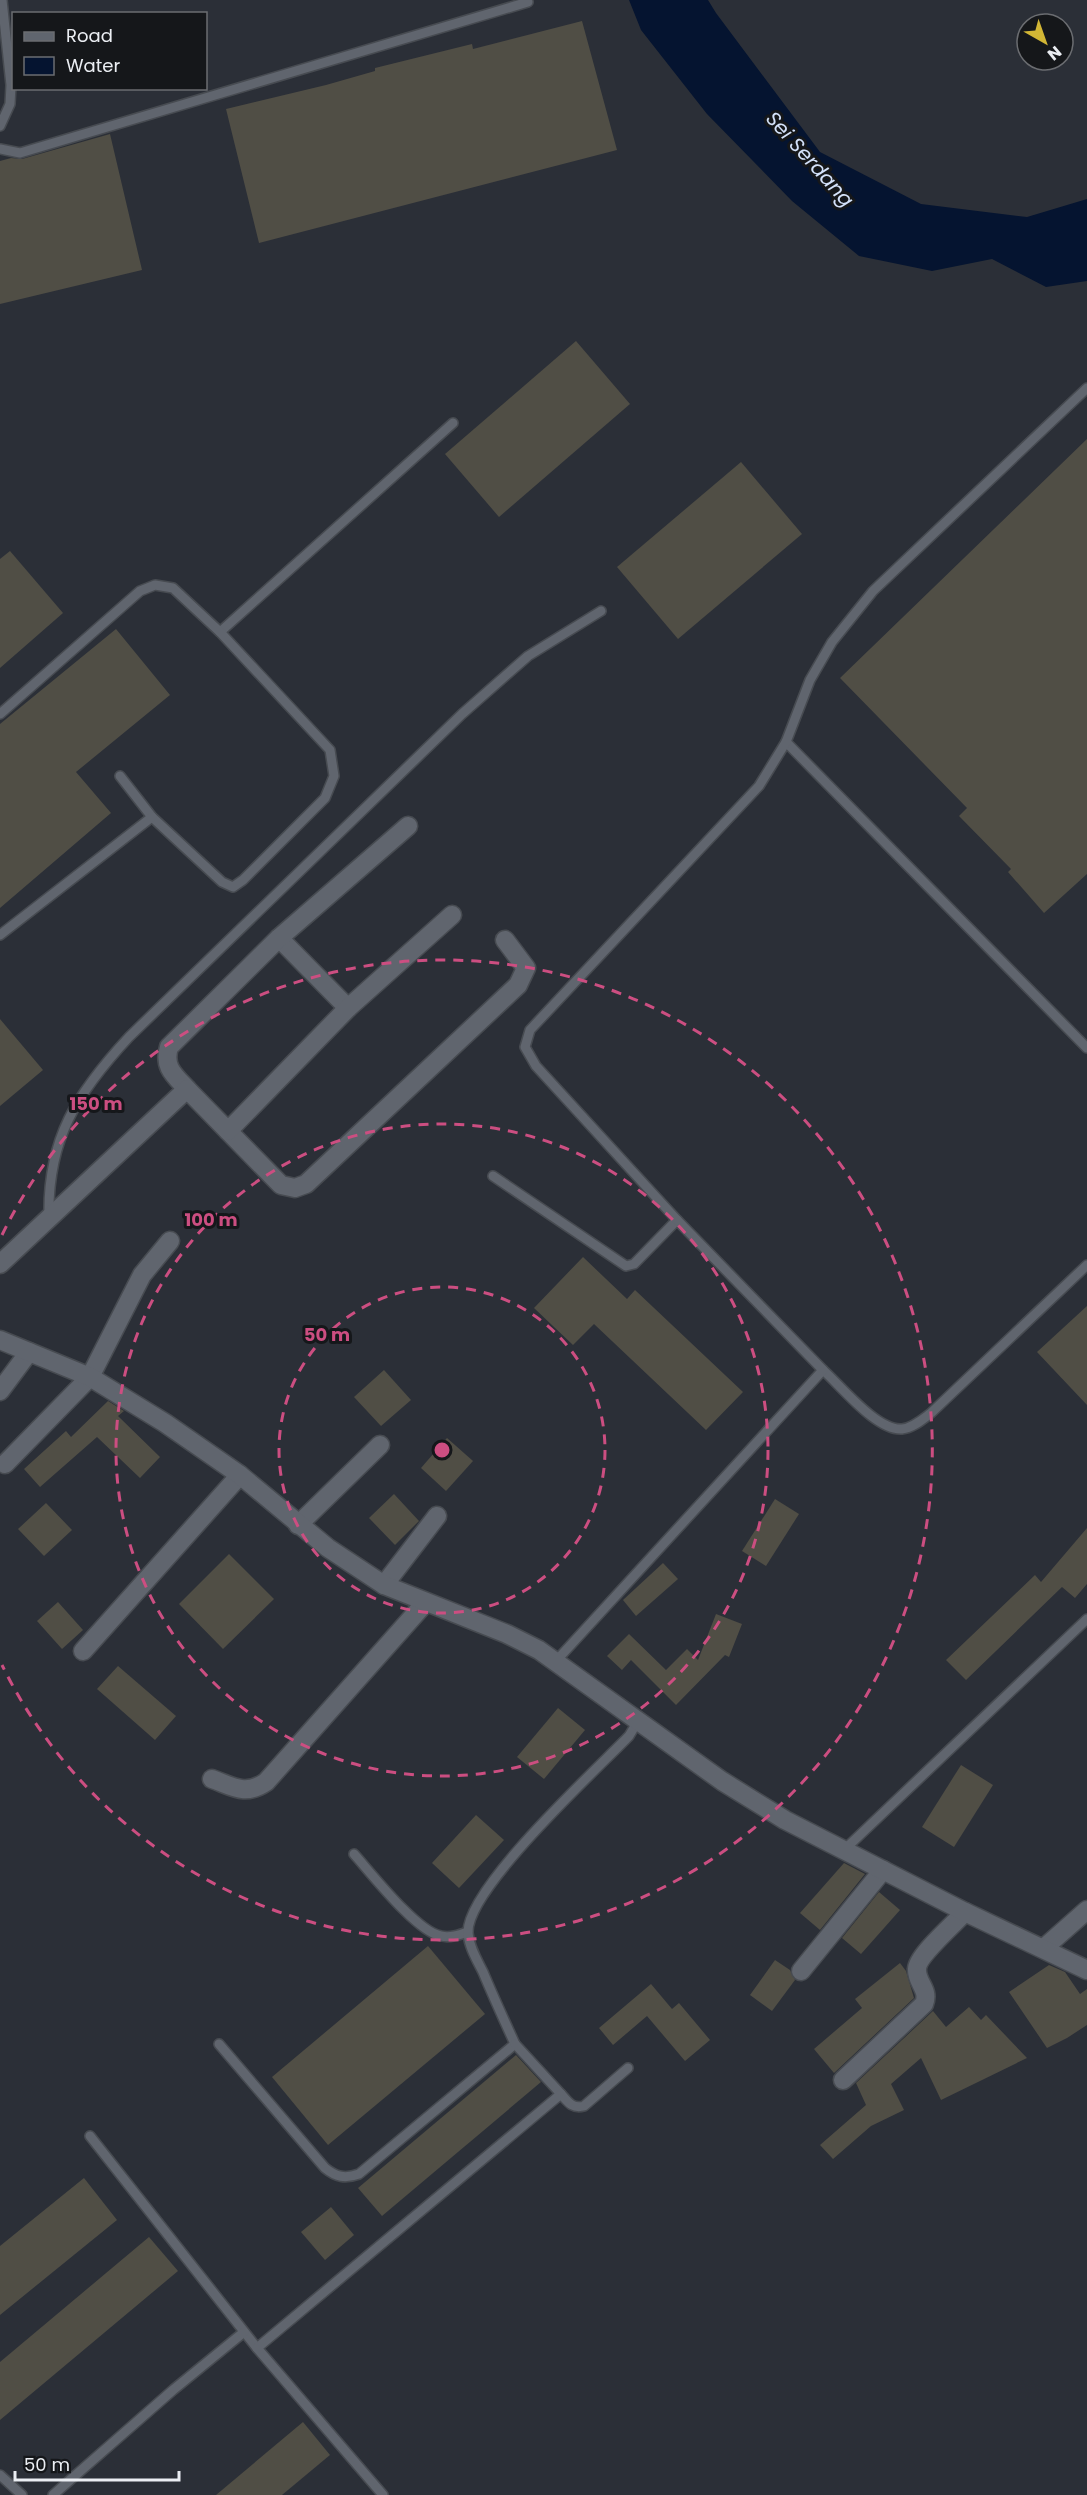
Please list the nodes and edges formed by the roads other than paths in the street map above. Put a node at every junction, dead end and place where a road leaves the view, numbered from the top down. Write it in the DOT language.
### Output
graph roads {
  1 [pos="2,0"];
  2 [pos="528,2"];
  3 [pos="0,126"];
  4 [pos="0,149"];
  5 [pos="1087,388"];
  6 [pos="453,423"];
  7 [pos="601,611"];
  8 [pos="220,632"];
  9 [pos="0,714"];
  10 [pos="786,742"];
  11 [pos="120,776"];
  12 [pos="152,817"];
  13 [pos="408,826"];
  14 [pos="452,915"];
  15 [pos="0,935"];
  16 [pos="279,938"];
  17 [pos="505,940"];
  18 [pos="348,1008"];
  19 [pos="1087,1048"];
  20 [pos="187,1089"];
  21 [pos="228,1131"];
  22 [pos="493,1176"];
  23 [pos="49,1218"];
  24 [pos="677,1220"];
  25 [pos="171,1241"];
  26 [pos="0,1264"];
  27 [pos="1087,1265"];
  28 [pos="0,1340"];
  29 [pos="29,1352"];
  30 [pos="823,1370"];
  31 [pos="90,1377"];
  32 [pos="0,1391"];
  33 [pos="380,1445"];
  34 [pos="5,1464"];
  35 [pos="240,1475"];
  36 [pos="437,1516"];
  37 [pos="298,1525"];
  38 [pos="384,1585"];
  39 [pos="425,1603"];
  40 [pos="1087,1619"];
  41 [pos="83,1650"];
  42 [pos="556,1661"];
  43 [pos="638,1721"];
  44 [pos="212,1779"];
  45 [pos="844,1850"];
  46 [pos="354,1854"];
  47 [pos="883,1870"];
  48 [pos="1087,1910"];
  49 [pos="965,1912"];
  50 [pos="468,1932"];
  51 [pos="1044,1948"];
  52 [pos="1087,1970"];
  53 [pos="801,1971"];
  54 [pos="219,2044"];
  55 [pos="515,2044"];
  56 [pos="628,2068"];
  57 [pos="843,2080"];
  58 [pos="561,2094"];
  59 [pos="90,2136"];
  60 [pos="243,2332"];
  61 [pos="257,2348"];
  62 [pos="0,2475"];
  63 [pos="22,2495"];
  64 [pos="53,2495"];
  65 [pos="383,2495"];
  1 -- 3 [label="lane"];
  2 -- 4 [label="lane"];
  5 -- 10 [label="lane"];
  6 -- 8 [label="lane"];
  7 -- 23 [label="lane"];
  8 -- 9 [label="lane"];
  8 -- 12 [label="lane"];
  10 -- 19 [label="lane"];
  10 -- 24 [label="lane"];
  11 -- 12 [label="lane"];
  12 -- 15 [label="lane"];
  13 -- 16 [label="street"];
  14 -- 18 [label="street"];
  16 -- 18 [label="street"];
  16 -- 20 [label="street"];
  17 -- 21 [label="street"];
  18 -- 21 [label="street"];
  20 -- 21 [label="street"];
  20 -- 23 [label="street"];
  22 -- 24 [label="lane"];
  23 -- 26 [label="street"];
  24 -- 30 [label="lane"];
  25 -- 31 [label="street"];
  27 -- 30 [label="lane"];
  28 -- 29 [label="street"];
  29 -- 31 [label="street"];
  29 -- 32 [label="street"];
  30 -- 42 [label="lane"];
  31 -- 34 [label="street"];
  31 -- 35 [label="street"];
  33 -- 37 [label="street"];
  35 -- 37 [label="street"];
  35 -- 41 [label="street"];
  36 -- 38 [label="street"];
  37 -- 38 [label="street"];
  38 -- 39 [label="street"];
  39 -- 42 [label="street"];
  39 -- 44 [label="street"];
  40 -- 45 [label="lane"];
  42 -- 43 [label="street"];
  43 -- 45 [label="street"];
  43 -- 50 [label="lane"];
  45 -- 47 [label="street"];
  46 -- 50 [label="lane"];
  47 -- 49 [label="street"];
  47 -- 53 [label="street"];
  48 -- 51 [label="street"];
  49 -- 51 [label="street"];
  49 -- 57 [label="street"];
  50 -- 55 [label="lane"];
  51 -- 52 [label="street"];
  54 -- 55 [label="lane"];
  55 -- 58 [label="lane"];
  56 -- 58 [label="lane"];
  58 -- 61 [label="lane"];
  59 -- 60 [label="lane"];
  60 -- 61 [label="lane"];
  60 -- 64 [label="lane"];
  61 -- 65 [label="lane"];
  62 -- 63 [label="lane"];
}
